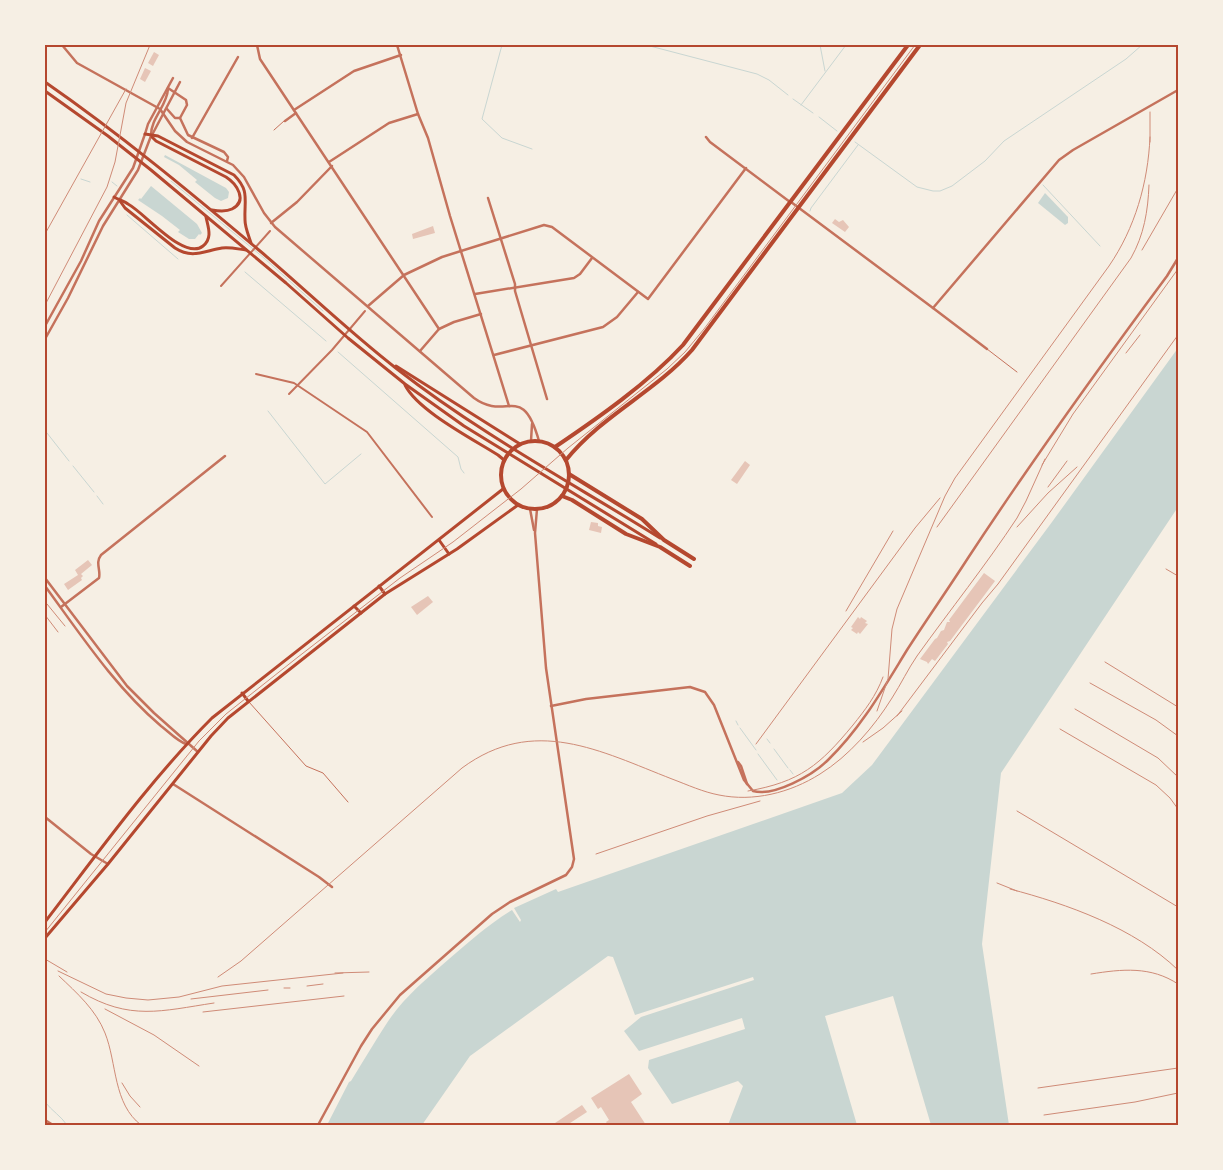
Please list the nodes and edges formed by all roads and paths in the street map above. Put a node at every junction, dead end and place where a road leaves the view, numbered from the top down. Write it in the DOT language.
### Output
graph roads {
  1 [pos="62,45"];
  2 [pos="257,45"];
  3 [pos="398,45"];
  4 [pos="908,45"];
  5 [pos="920,45"];
  6 [pos="45,50"];
  7 [pos="401,55"];
  8 [pos="238,56"];
  9 [pos="45,62"];
  10 [pos="173,78"];
  11 [pos="45,82"];
  12 [pos="180,82"];
  13 [pos="168,88"];
  14 [pos="1178,90"];
  15 [pos="45,91"];
  16 [pos="175,92"];
  17 [pos="167,109"];
  18 [pos="294,110"];
  19 [pos="296,113"];
  20 [pos="418,114"];
  21 [pos="180,118"];
  22 [pos="285,121"];
  23 [pos="274,130"];
  24 [pos="145,134"];
  25 [pos="152,136"];
  26 [pos="706,137"];
  27 [pos="192,138"];
  28 [pos="227,161"];
  29 [pos="329,162"];
  30 [pos="332,166"];
  31 [pos="746,168"];
  32 [pos="114,197"];
  33 [pos="488,198"];
  34 [pos="120,201"];
  35 [pos="790,202"];
  36 [pos="799,208"];
  37 [pos="211,210"];
  38 [pos="206,216"];
  39 [pos="271,223"];
  40 [pos="270,231"];
  41 [pos="501,238"];
  42 [pos="251,244"];
  43 [pos="246,250"];
  44 [pos="461,250"];
  45 [pos="592,258"];
  46 [pos="1178,258"];
  47 [pos="404,275"];
  48 [pos="68,284"];
  49 [pos="74,286"];
  50 [pos="221,286"];
  51 [pos="515,287"];
  52 [pos="638,292"];
  53 [pos="475,294"];
  54 [pos="368,306"];
  55 [pos="933,308"];
  56 [pos="366,312"];
  57 [pos="481,314"];
  58 [pos="45,326"];
  59 [pos="439,329"];
  60 [pos="47,332"];
  61 [pos="45,340"];
  62 [pos="531,346"];
  63 [pos="986,349"];
  64 [pos="420,351"];
  65 [pos="494,355"];
  66 [pos="385,360"];
  67 [pos="1018,372"];
  68 [pos="256,374"];
  69 [pos="405,384"];
  70 [pos="297,386"];
  71 [pos="289,394"];
  72 [pos="548,400"];
  73 [pos="509,406"];
  74 [pos="532,420"];
  75 [pos="531,441"];
  76 [pos="539,441"];
  77 [pos="519,445"];
  78 [pos="554,447"];
  79 [pos="225,456"];
  80 [pos="505,458"];
  81 [pos="566,460"];
  82 [pos="569,476"];
  83 [pos="503,489"];
  84 [pos="563,494"];
  85 [pos="518,505"];
  86 [pos="530,509"];
  87 [pos="537,509"];
  88 [pos="432,517"];
  89 [pos="535,534"];
  90 [pos="439,540"];
  91 [pos="664,540"];
  92 [pos="660,547"];
  93 [pos="449,554"];
  94 [pos="694,559"];
  95 [pos="690,566"];
  96 [pos="45,578"];
  97 [pos="45,586"];
  98 [pos="379,586"];
  99 [pos="385,594"];
  100 [pos="65,605"];
  101 [pos="354,606"];
  102 [pos="61,608"];
  103 [pos="361,613"];
  104 [pos="98,649"];
  105 [pos="94,651"];
  106 [pos="295,652"];
  107 [pos="301,660"];
  108 [pos="122,680"];
  109 [pos="118,682"];
  110 [pos="242,693"];
  111 [pos="248,701"];
  112 [pos="551,706"];
  113 [pos="159,718"];
  114 [pos="156,722"];
  115 [pos="188,744"];
  116 [pos="198,752"];
  117 [pos="173,784"];
  118 [pos="348,802"];
  119 [pos="45,817"];
  120 [pos="94,856"];
  121 [pos="108,864"];
  122 [pos="332,888"];
  123 [pos="45,922"];
  124 [pos="45,938"];
  125 [pos="45,1120"];
  126 [pos="53,1125"];
  127 [pos="318,1125"];
  1 -- 28 [label="street"];
  2 -- 18 [label="street"];
  3 -- 7 [label="street"];
  4 -- 35 [label="main road"];
  5 -- 36 [label="main road"];
  6 -- 9 [label="street"];
  7 -- 18 [label="street"];
  7 -- 20 [label="street"];
  8 -- 27 [label="street"];
  10 -- 13 [label="street"];
  11 -- 37 [label="main road"];
  12 -- 16 [label="street"];
  13 -- 16 [label="street"];
  13 -- 24 [label="street"];
  13 -- 25 [label="street"];
  14 -- 55 [label="street"];
  15 -- 38 [label="main road"];
  16 -- 17 [label="street"];
  16 -- 21 [label="street"];
  17 -- 21 [label="street"];
  17 -- 25 [label="street"];
  18 -- 19 [label="street"];
  19 -- 22 [label="street"];
  19 -- 29 [label="street"];
  20 -- 29 [label="street"];
  20 -- 44 [label="street"];
  21 -- 27 [label="street"];
  22 -- 23 [label="lane"];
  24 -- 25 [label="main road"];
  24 -- 32 [label="street"];
  25 -- 34 [label="street"];
  25 -- 37 [label="main road"];
  25 -- 42 [label="main road"];
  26 -- 31 [label="street"];
  27 -- 28 [label="street"];
  28 -- 39 [label="street"];
  29 -- 30 [label="street"];
  30 -- 39 [label="street"];
  30 -- 47 [label="street"];
  31 -- 35 [label="street"];
  31 -- 52 [label="street"];
  32 -- 34 [label="main road"];
  32 -- 48 [label="street"];
  33 -- 41 [label="street"];
  34 -- 38 [label="main road"];
  34 -- 43 [label="main road"];
  34 -- 49 [label="street"];
  35 -- 36 [label="street"];
  35 -- 78 [label="main road"];
  36 -- 55 [label="street"];
  36 -- 81 [label="main road"];
  37 -- 42 [label="main road"];
  38 -- 43 [label="main road"];
  39 -- 54 [label="street"];
  40 -- 50 [label="street"];
  41 -- 44 [label="street"];
  41 -- 45 [label="street"];
  41 -- 51 [label="street"];
  42 -- 66 [label="main road"];
  43 -- 69 [label="main road"];
  44 -- 47 [label="street"];
  44 -- 53 [label="street"];
  45 -- 51 [label="street"];
  45 -- 52 [label="street"];
  46 -- 112 [label="street"];
  47 -- 54 [label="street"];
  47 -- 59 [label="street"];
  48 -- 49 [label="street"];
  48 -- 58 [label="street"];
  49 -- 60 [label="street"];
  51 -- 53 [label="street"];
  51 -- 62 [label="street"];
  52 -- 62 [label="street"];
  53 -- 57 [label="street"];
  54 -- 64 [label="street"];
  55 -- 63 [label="street"];
  56 -- 70 [label="street"];
  57 -- 59 [label="street"];
  57 -- 65 [label="street"];
  59 -- 64 [label="street"];
  60 -- 61 [label="street"];
  62 -- 65 [label="street"];
  62 -- 72 [label="street"];
  63 -- 67 [label="lane"];
  64 -- 73 [label="street"];
  65 -- 73 [label="street"];
  66 -- 77 [label="main road"];
  66 -- 91 [label="main road"];
  68 -- 70 [label="street"];
  69 -- 80 [label="main road"];
  69 -- 92 [label="main road"];
  70 -- 71 [label="street"];
  70 -- 88 [label="street"];
  73 -- 74 [label="street"];
  74 -- 75 [label="street"];
  74 -- 76 [label="street"];
  75 -- 76 [label="main road"];
  75 -- 77 [label="main road"];
  76 -- 78 [label="main road"];
  77 -- 80 [label="main road"];
  78 -- 81 [label="main road"];
  79 -- 100 [label="street"];
  80 -- 83 [label="main road"];
  81 -- 82 [label="main road"];
  82 -- 84 [label="main road"];
  82 -- 91 [label="main road"];
  83 -- 85 [label="main road"];
  83 -- 90 [label="main road"];
  84 -- 87 [label="main road"];
  84 -- 92 [label="main road"];
  85 -- 86 [label="main road"];
  85 -- 93 [label="main road"];
  86 -- 87 [label="main road"];
  86 -- 89 [label="street"];
  87 -- 89 [label="street"];
  89 -- 112 [label="street"];
  90 -- 93 [label="main road"];
  90 -- 98 [label="main road"];
  91 -- 94 [label="main road"];
  92 -- 95 [label="main road"];
  93 -- 99 [label="main road"];
  96 -- 100 [label="street"];
  97 -- 102 [label="street"];
  98 -- 99 [label="main road"];
  98 -- 101 [label="main road"];
  99 -- 103 [label="main road"];
  100 -- 102 [label="street"];
  100 -- 104 [label="street"];
  101 -- 103 [label="main road"];
  101 -- 106 [label="main road"];
  102 -- 105 [label="street"];
  103 -- 107 [label="main road"];
  104 -- 105 [label="street"];
  104 -- 108 [label="street"];
  105 -- 109 [label="street"];
  106 -- 107 [label="main road"];
  106 -- 110 [label="main road"];
  107 -- 111 [label="main road"];
  108 -- 109 [label="street"];
  108 -- 113 [label="street"];
  109 -- 114 [label="street"];
  110 -- 111 [label="main road"];
  110 -- 115 [label="main road"];
  111 -- 116 [label="main road"];
  111 -- 118 [label="lane"];
  112 -- 127 [label="street"];
  113 -- 114 [label="street"];
  113 -- 115 [label="street"];
  114 -- 115 [label="street"];
  115 -- 116 [label="street"];
  115 -- 120 [label="main road"];
  116 -- 117 [label="main road"];
  117 -- 121 [label="main road"];
  117 -- 122 [label="street"];
  119 -- 120 [label="street"];
  120 -- 121 [label="street"];
  120 -- 123 [label="main road"];
  121 -- 124 [label="main road"];
  125 -- 126 [label="street"];
}
